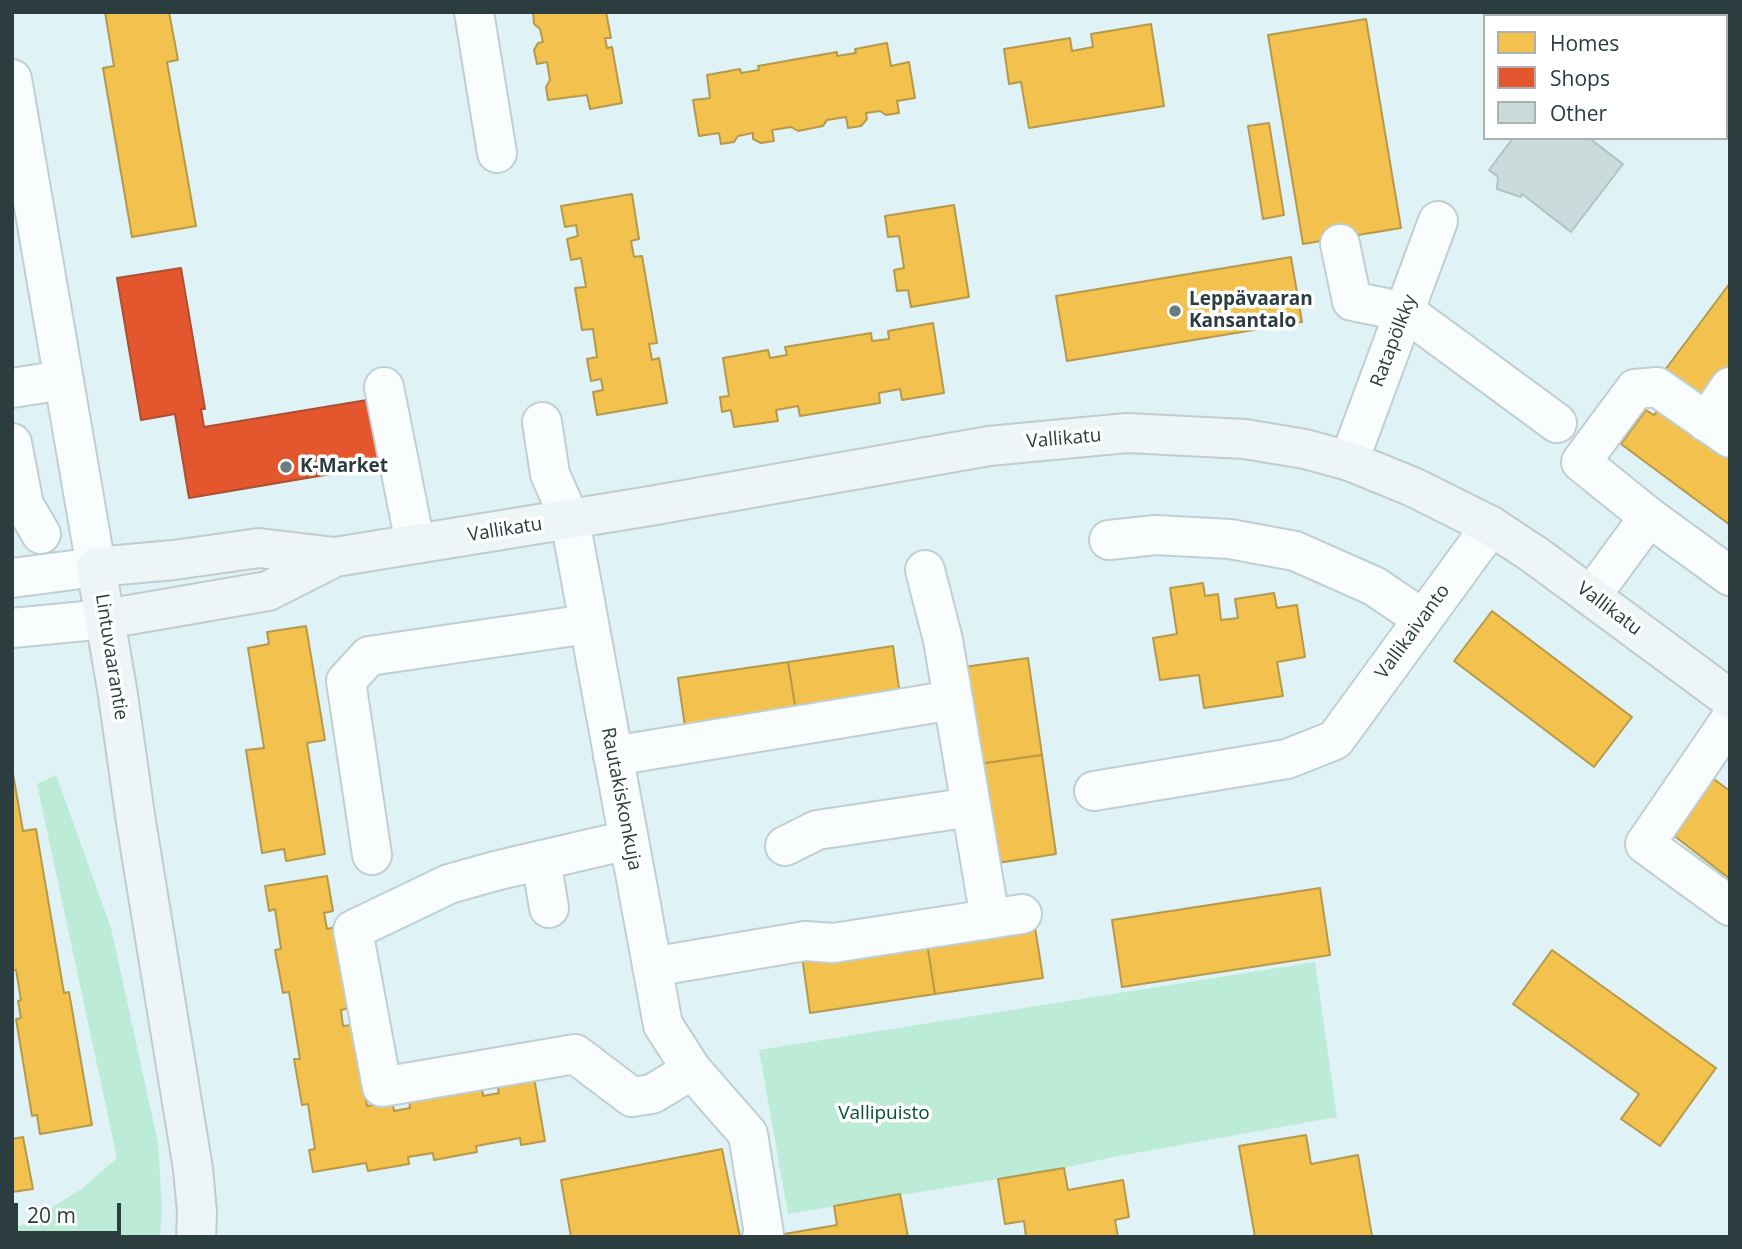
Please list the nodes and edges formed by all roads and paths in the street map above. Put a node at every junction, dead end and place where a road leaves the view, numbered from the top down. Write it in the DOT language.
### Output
graph roads {
  1 [pos="474,12"];
  2 [pos="12,79"];
  3 [pos="496,153"];
  4 [pos="1438,221"];
  5 [pos="1340,244"];
  6 [pos="1406,312"];
  7 [pos="64,380"];
  8 [pos="384,387"];
  9 [pos="1730,387"];
  10 [pos="12,388"];
  11 [pos="542,422"];
  12 [pos="1557,423"];
  13 [pos="1718,430"];
  14 [pos="12,443"];
  15 [pos="1349,461"];
  16 [pos="1649,517"];
  17 [pos="570,520"];
  18 [pos="1492,526"];
  19 [pos="41,534"];
  20 [pos="1109,540"];
  21 [pos="415,544"];
  22 [pos="335,557"];
  23 [pos="96,567"];
  24 [pos="925,570"];
  25 [pos="1730,576"];
  26 [pos="12,578"];
  27 [pos="1591,596"];
  28 [pos="106,619"];
  29 [pos="1423,619"];
  30 [pos="588,624"];
  31 [pos="12,628"];
  32 [pos="1730,699"];
  33 [pos="953,700"];
  34 [pos="1730,720"];
  35 [pos="613,756"];
  36 [pos="1094,792"];
  37 [pos="971,807"];
  38 [pos="628,840"];
  39 [pos="785,846"];
  40 [pos="372,855"];
  41 [pos="541,860"];
  42 [pos="1730,906"];
  43 [pos="548,908"];
  44 [pos="652,967"];
  45 [pos="692,1070"];
  46 [pos="764,1236"];
  47 [pos="195,1237"];
  1 -- 3 [label="street"];
  2 -- 7 [label="street, Lintuvaarantie"];
  4 -- 6 [label="street, Ratapölkky"];
  5 -- 6 [label="street"];
  6 -- 12 [label="street"];
  6 -- 15 [label="street, Ratapölkky"];
  7 -- 10 [label="street"];
  7 -- 23 [label="street, Lintuvaarantie"];
  8 -- 21 [label="street"];
  9 -- 13 [label="street"];
  11 -- 17 [label="street, Rautakiskonkuja"];
  13 -- 16 [label="street"];
  14 -- 19 [label="street"];
  15 -- 17 [label="main road, Vallikatu"];
  15 -- 18 [label="main road, Vallikatu"];
  16 -- 25 [label="street"];
  16 -- 27 [label="street"];
  17 -- 21 [label="main road, Vallikatu"];
  17 -- 30 [label="street, Rautakiskonkuja"];
  18 -- 27 [label="main road, Vallikatu"];
  18 -- 29 [label="street, Vallikaivanto"];
  20 -- 29 [label="street"];
  21 -- 22 [label="main road, Vallikatu"];
  22 -- 23 [label="main road, Vallikatu"];
  22 -- 28 [label="main road, Vallikatu"];
  23 -- 26 [label="street"];
  23 -- 28 [label="main road, Lintuvaarantie"];
  24 -- 33 [label="street"];
  27 -- 32 [label="main road, Vallikatu"];
  28 -- 31 [label="street"];
  28 -- 47 [label="main road, Lintuvaarantie"];
  29 -- 36 [label="street, Vallikaivanto"];
  30 -- 35 [label="street, Rautakiskonkuja"];
  30 -- 40 [label="street"];
  33 -- 35 [label="street"];
  33 -- 37 [label="street"];
  34 -- 42 [label="street"];
  35 -- 38 [label="street, Rautakiskonkuja"];
  37 -- 39 [label="street"];
  37 -- 44 [label="street"];
  38 -- 41 [label="street"];
  38 -- 44 [label="street, Rautakiskonkuja"];
  41 -- 43 [label="street"];
  41 -- 45 [label="street"];
  44 -- 45 [label="street, Rautakiskonkuja"];
  45 -- 46 [label="street, Rautakiskonkuja"];
}
